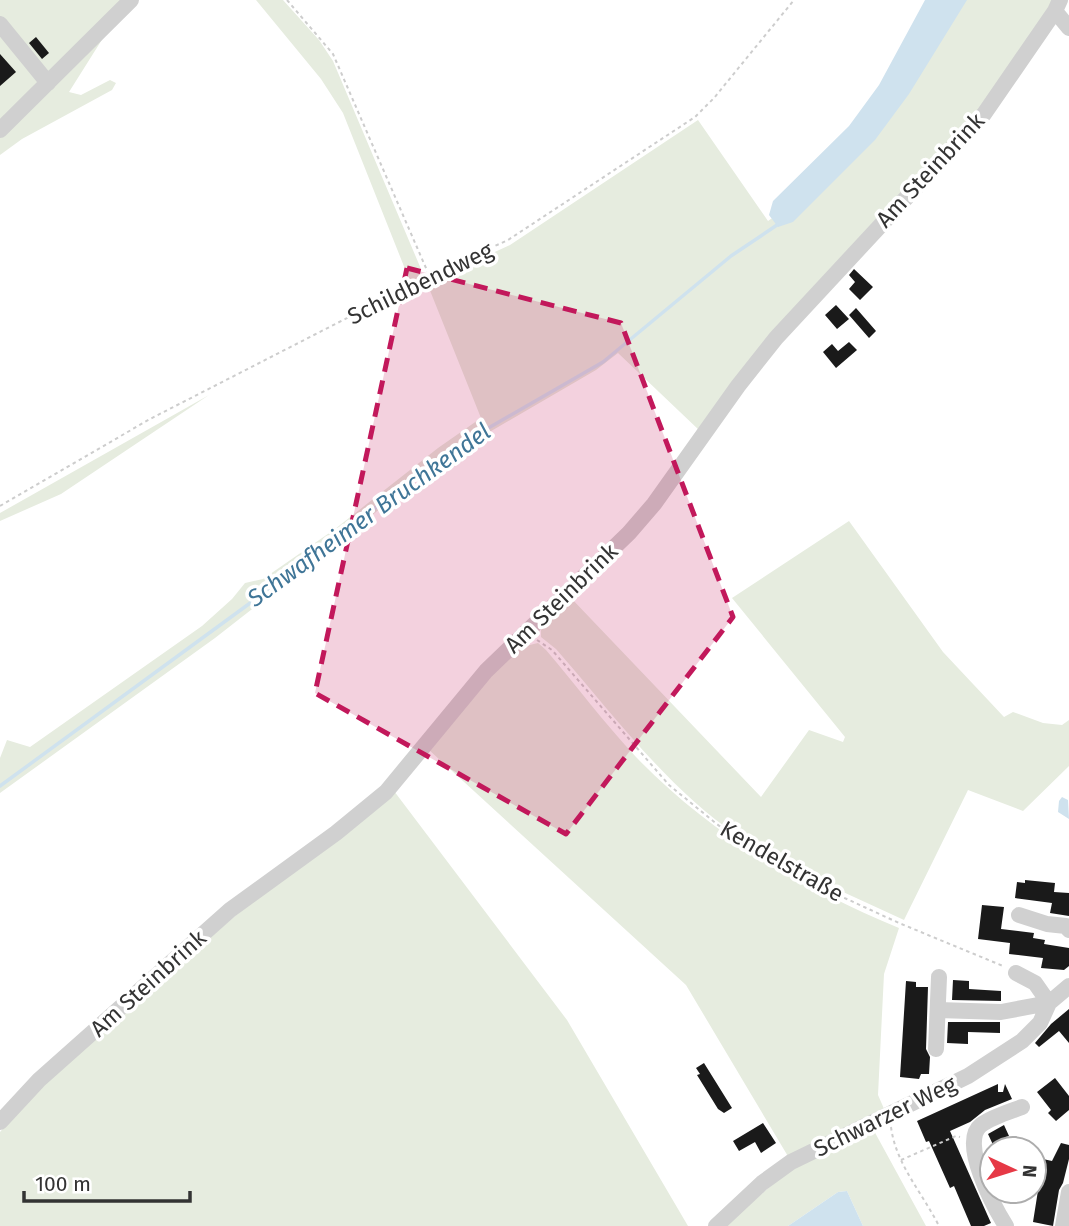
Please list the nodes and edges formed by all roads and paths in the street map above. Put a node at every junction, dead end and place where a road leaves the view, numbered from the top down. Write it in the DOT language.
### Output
graph roads {
  1 [pos="131,0"];
  2 [pos="287,0"];
  3 [pos="794,0"];
  4 [pos="1058,5"];
  5 [pos="0,24"];
  6 [pos="1069,28"];
  7 [pos="48,83"];
  8 [pos="0,130"];
  9 [pos="429,276"];
  10 [pos="0,506"];
  11 [pos="526,632"];
  12 [pos="1019,915"];
  13 [pos="1069,930"];
  14 [pos="1016,972"];
  15 [pos="939,977"];
  16 [pos="1062,997"];
  17 [pos="938,1010"];
  18 [pos="936,1049"];
  19 [pos="1022,1107"];
  20 [pos="889,1116"];
  21 [pos="0,1122"];
  22 [pos="972,1140"];
  23 [pos="900,1161"];
  24 [pos="1069,1192"];
  25 [pos="716,1226"];
  26 [pos="939,1226"];
  27 [pos="1006,1226"];
  28 [pos="1063,1226"];
  1 -- 7 [label="street"];
  2 -- 9 [label="path"];
  3 -- 9 [label="path, Schildbendweg"];
  4 -- 6 [label="street"];
  4 -- 11 [label="street, Am Steinbrink"];
  5 -- 7 [label="street"];
  7 -- 8 [label="street"];
  9 -- 10 [label="path, Schildbendweg"];
  11 -- 14 [label="path, Kendelstraße"];
  11 -- 21 [label="street, Am Steinbrink"];
  12 -- 13 [label="street"];
  14 -- 16 [label="street"];
  15 -- 17 [label="street, Schwarzer Weg"];
  16 -- 17 [label="street"];
  16 -- 20 [label="street, Schwarzer Weg"];
  17 -- 18 [label="street, Schwarzer Weg"];
  19 -- 22 [label="street"];
  20 -- 23 [label="path"];
  20 -- 25 [label="street, Schwarzer Weg"];
  22 -- 23 [label="path"];
  22 -- 27 [label="street"];
  23 -- 26 [label="path"];
  24 -- 28 [label="street"];
}
